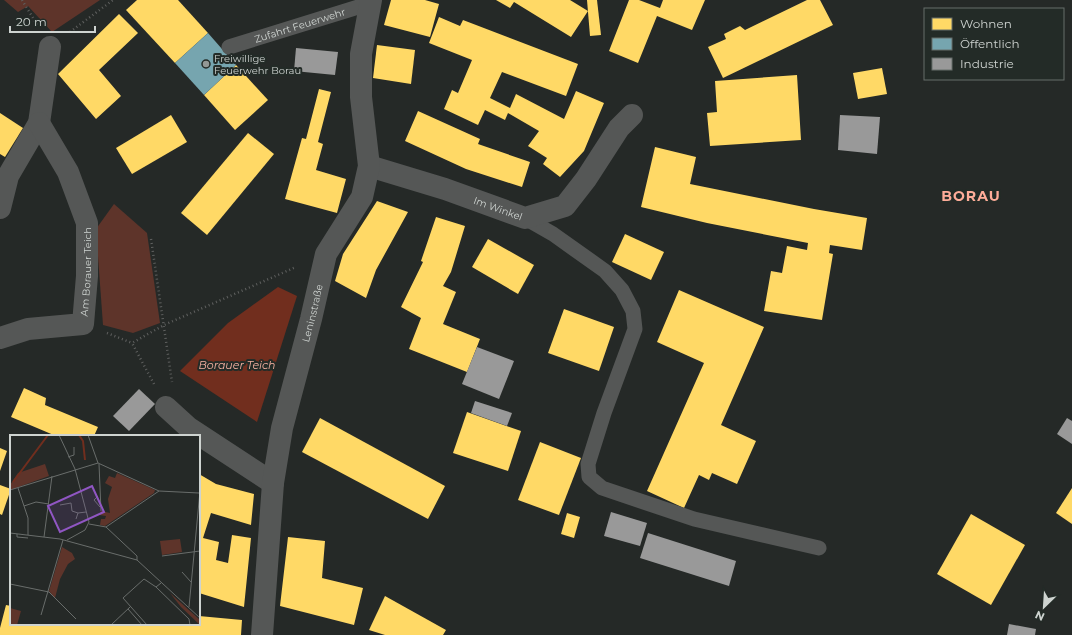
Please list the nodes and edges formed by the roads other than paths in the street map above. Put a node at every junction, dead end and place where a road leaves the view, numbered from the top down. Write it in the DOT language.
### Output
graph roads {
  1 [pos="371,1"];
  2 [pos="50,46"];
  3 [pos="229,47"];
  4 [pos="632,115"];
  5 [pos="39,123"];
  6 [pos="369,166"];
  7 [pos="0,208"];
  8 [pos="525,218"];
  9 [pos="0,338"];
  10 [pos="171,411"];
  11 [pos="200,435"];
  12 [pos="200,435"];
  13 [pos="273,483"];
  14 [pos="820,548"];
  15 [pos="262,635"];
  1 -- 3 [label="lane, Zufahrt Feuerwehr"];
  1 -- 6 [label="street, Leninstraße"];
  2 -- 5 [label="street"];
  4 -- 8 [label="street, Im Winkel"];
  5 -- 7 [label="street"];
  5 -- 9 [label="street, Am Borauer Teich"];
  6 -- 8 [label="street, Im Winkel"];
  6 -- 13 [label="street, Leninstraße"];
  8 -- 14 [label="lane"];
  10 -- 12 [label="street"];
  11 -- 13 [label="street"];
  13 -- 15 [label="street, Leninstraße"];
}
